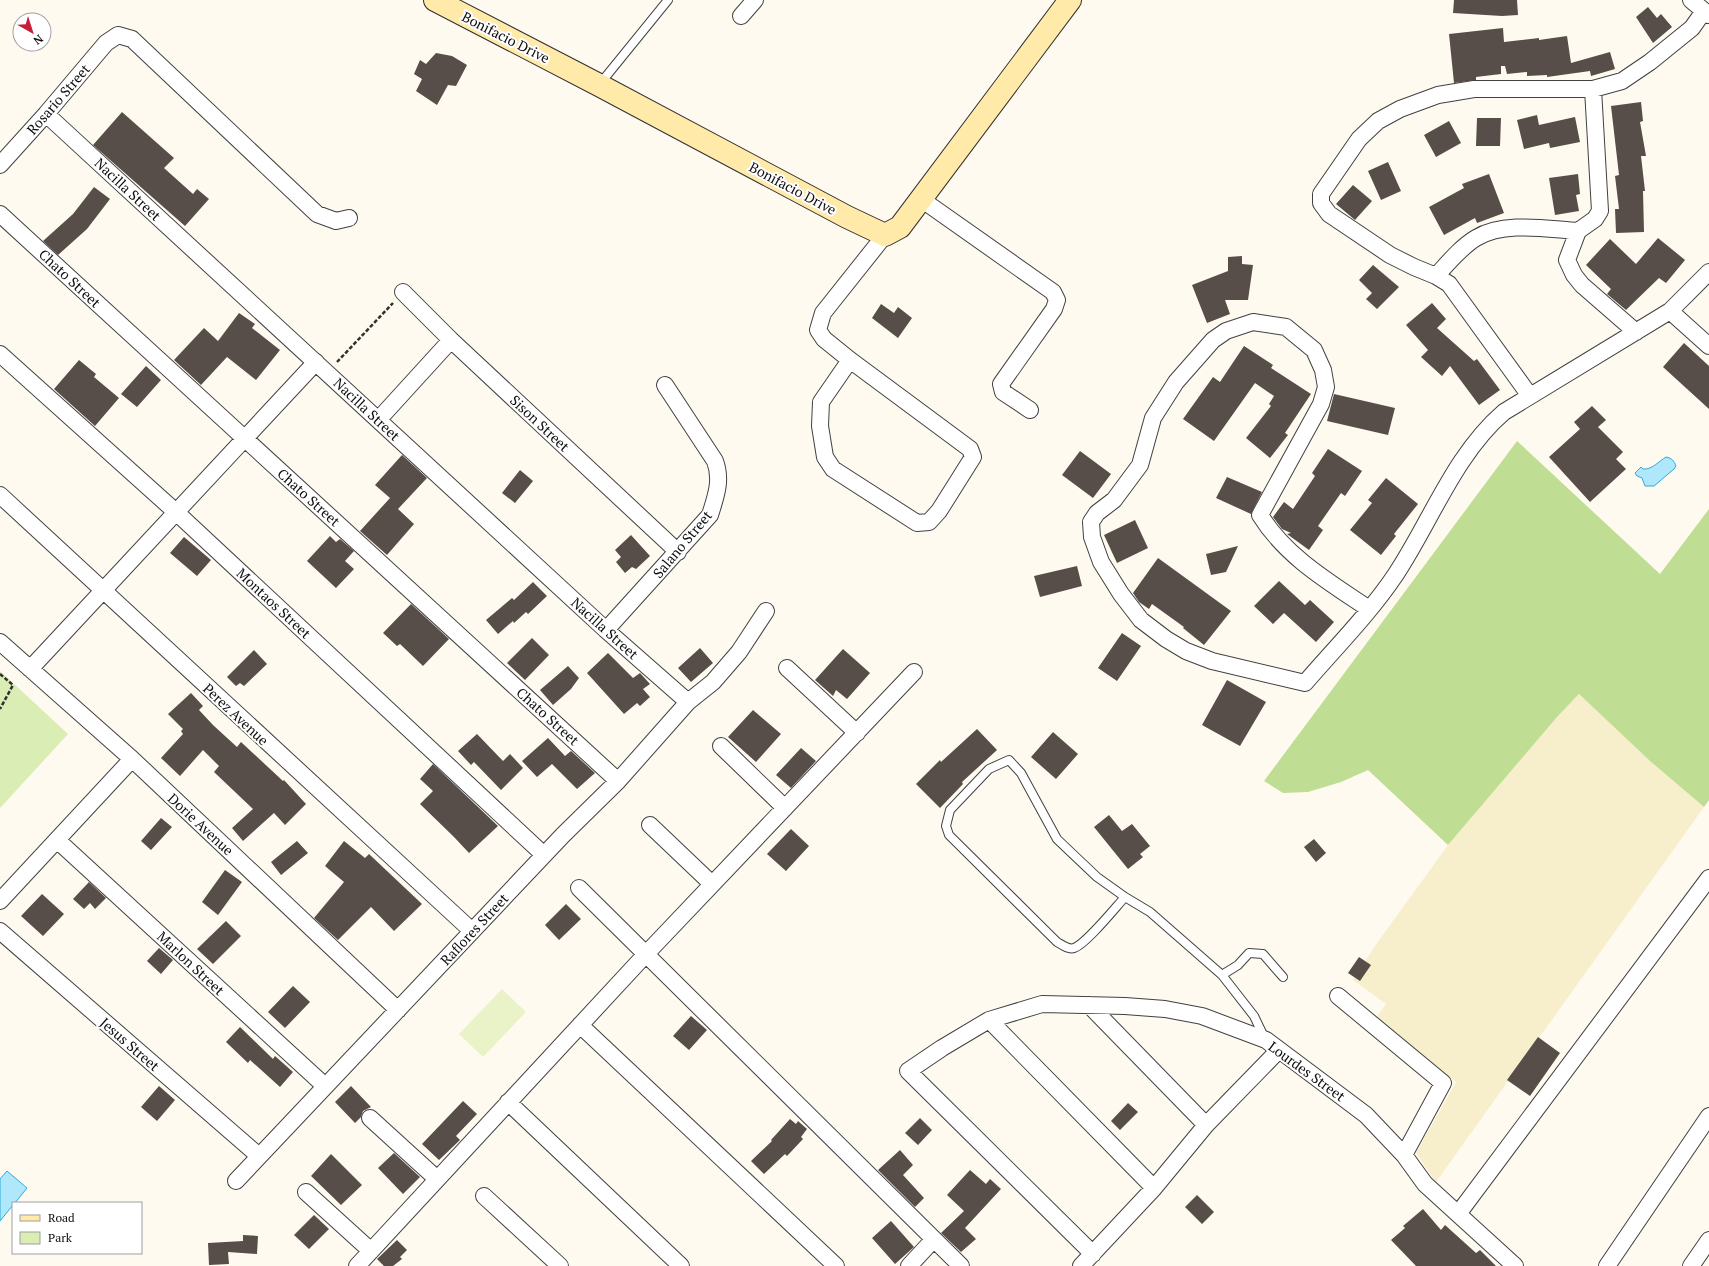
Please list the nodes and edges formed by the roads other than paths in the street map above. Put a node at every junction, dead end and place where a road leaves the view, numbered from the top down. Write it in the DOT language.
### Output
graph roads {
  1 [pos="435,0"];
  2 [pos="668,0"];
  3 [pos="755,0"];
  4 [pos="1070,0"];
  5 [pos="1691,0"];
  6 [pos="1706,13"];
  7 [pos="741,16"];
  8 [pos="599,85"];
  9 [pos="1593,90"];
  10 [pos="46,114"];
  11 [pos="0,165"];
  12 [pos="921,199"];
  13 [pos="0,214"];
  14 [pos="349,218"];
  15 [pos="1578,231"];
  16 [pos="885,235"];
  17 [pos="1709,272"];
  18 [pos="1436,276"];
  19 [pos="403,292"];
  20 [pos="1670,311"];
  21 [pos="1636,332"];
  22 [pos="451,340"];
  23 [pos="1709,346"];
  24 [pos="0,354"];
  25 [pos="850,360"];
  26 [pos="322,367"];
  27 [pos="665,385"];
  28 [pos="1530,396"];
  29 [pos="1030,410"];
  30 [pos="379,419"];
  31 [pos="245,439"];
  32 [pos="0,496"];
  33 [pos="177,513"];
  34 [pos="678,552"];
  35 [pos="103,591"];
  36 [pos="1369,609"];
  37 [pos="766,611"];
  38 [pos="606,630"];
  39 [pos="0,642"];
  40 [pos="787,668"];
  41 [pos="30,669"];
  42 [pos="914,672"];
  43 [pos="688,702"];
  44 [pos="857,733"];
  45 [pos="720,746"];
  46 [pos="132,759"];
  47 [pos="618,781"];
  48 [pos="785,808"];
  49 [pos="650,825"];
  50 [pos="57,840"];
  51 [pos="544,855"];
  52 [pos="1709,878"];
  53 [pos="712,884"];
  54 [pos="579,888"];
  55 [pos="1125,897"];
  56 [pos="0,901"];
  57 [pos="0,931"];
  58 [pos="472,931"];
  59 [pos="646,954"];
  60 [pos="1222,975"];
  61 [pos="1283,977"];
  62 [pos="1338,996"];
  63 [pos="1089,1005"];
  64 [pos="398,1010"];
  65 [pos="989,1020"];
  66 [pos="580,1025"];
  67 [pos="1266,1040"];
  68 [pos="1279,1050"];
  69 [pos="325,1086"];
  70 [pos="508,1102"];
  71 [pos="1709,1116"];
  72 [pos="370,1118"];
  73 [pos="1206,1125"];
  74 [pos="1404,1155"];
  75 [pos="259,1156"];
  76 [pos="437,1179"];
  77 [pos="236,1181"];
  78 [pos="1154,1188"];
  79 [pos="306,1192"];
  80 [pos="484,1196"];
  81 [pos="1458,1214"];
  82 [pos="934,1239"];
  83 [pos="1709,1240"];
  84 [pos="371,1251"];
  85 [pos="1093,1254"];
  86 [pos="357,1266"];
  87 [pos="560,1266"];
  88 [pos="681,1266"];
  89 [pos="836,1266"];
  90 [pos="909,1266"];
  91 [pos="961,1266"];
  92 [pos="1081,1266"];
  93 [pos="1515,1266"];
  94 [pos="1607,1266"];
  95 [pos="1691,1266"];
  1 -- 8 [label="street, Bonifacio Drive"];
  2 -- 8 [label="lane"];
  3 -- 7 [label="street"];
  4 -- 12 [label="street"];
  5 -- 6 [label="street"];
  6 -- 9 [label="street"];
  8 -- 16 [label="street, Bonifacio Drive"];
  9 -- 15 [label="street"];
  9 -- 18 [label="street"];
  10 -- 11 [label="street, Rosario Street"];
  10 -- 14 [label="street, Rosario Street"];
  10 -- 26 [label="street, Nacilla Street"];
  12 -- 16 [label="street"];
  12 -- 29 [label="street"];
  13 -- 31 [label="street, Chato Street"];
  15 -- 18 [label="street"];
  15 -- 21 [label="street"];
  16 -- 25 [label="street"];
  17 -- 20 [label="street"];
  18 -- 28 [label="street"];
  19 -- 22 [label="street, Sison Street"];
  20 -- 21 [label="street"];
  20 -- 23 [label="street"];
  21 -- 28 [label="street"];
  22 -- 30 [label="street"];
  22 -- 34 [label="street, Sison Street"];
  24 -- 33 [label="street, Montaos Street"];
  25 -- 25 [label="street"];
  26 -- 30 [label="street, Nacilla Street"];
  26 -- 31 [label="street"];
  27 -- 34 [label="street, Salano Street"];
  28 -- 36 [label="street"];
  30 -- 38 [label="street, Nacilla Street"];
  31 -- 33 [label="street"];
  31 -- 47 [label="street, Chato Street"];
  32 -- 35 [label="street, Perez Avenue"];
  33 -- 35 [label="street"];
  33 -- 51 [label="street, Montaos Street"];
  34 -- 38 [label="street, Salano Street"];
  35 -- 41 [label="street"];
  35 -- 58 [label="street, Perez Avenue"];
  36 -- 36 [label="street"];
  37 -- 43 [label="street, Raflores Street"];
  38 -- 43 [label="street, Nacilla Street"];
  39 -- 41 [label="street, Dorie Avenue"];
  40 -- 44 [label="street"];
  41 -- 46 [label="street, Dorie Avenue"];
  42 -- 44 [label="street"];
  43 -- 47 [label="street, Raflores Street"];
  44 -- 48 [label="street"];
  45 -- 48 [label="street"];
  46 -- 50 [label="street"];
  46 -- 64 [label="street, Dorie Avenue"];
  47 -- 51 [label="street, Raflores Street"];
  48 -- 53 [label="street"];
  49 -- 53 [label="street"];
  50 -- 56 [label="street"];
  50 -- 69 [label="street, Marlon Street"];
  51 -- 58 [label="street, Raflores Street"];
  52 -- 81 [label="street"];
  53 -- 59 [label="street"];
  54 -- 59 [label="street"];
  55 -- 55 [label="lane"];
  55 -- 60 [label="lane"];
  57 -- 75 [label="street, Jesus Street"];
  58 -- 64 [label="street, Raflores Street"];
  59 -- 66 [label="street"];
  59 -- 82 [label="street"];
  60 -- 61 [label="lane"];
  60 -- 67 [label="lane"];
  62 -- 74 [label="street"];
  63 -- 65 [label="street, Lourdes Street"];
  63 -- 67 [label="street, Lourdes Street"];
  63 -- 73 [label="street"];
  64 -- 69 [label="street, Raflores Street"];
  65 -- 78 [label="street"];
  65 -- 85 [label="street, Lourdes Street"];
  66 -- 70 [label="street"];
  66 -- 89 [label="street"];
  67 -- 68 [label="street, Lourdes Street"];
  68 -- 73 [label="street"];
  68 -- 74 [label="street, Lourdes Street"];
  69 -- 75 [label="street, Raflores Street"];
  70 -- 76 [label="street"];
  70 -- 88 [label="street"];
  71 -- 94 [label="street"];
  72 -- 76 [label="street"];
  73 -- 78 [label="street"];
  74 -- 81 [label="street, Lourdes Street"];
  75 -- 77 [label="street, Raflores Street"];
  76 -- 84 [label="street"];
  78 -- 85 [label="street"];
  79 -- 84 [label="street"];
  80 -- 87 [label="street"];
  81 -- 93 [label="street, Lourdes Street"];
  82 -- 90 [label="street"];
  82 -- 91 [label="street"];
  83 -- 95 [label="street"];
  84 -- 86 [label="street"];
  85 -- 92 [label="street"];
}
